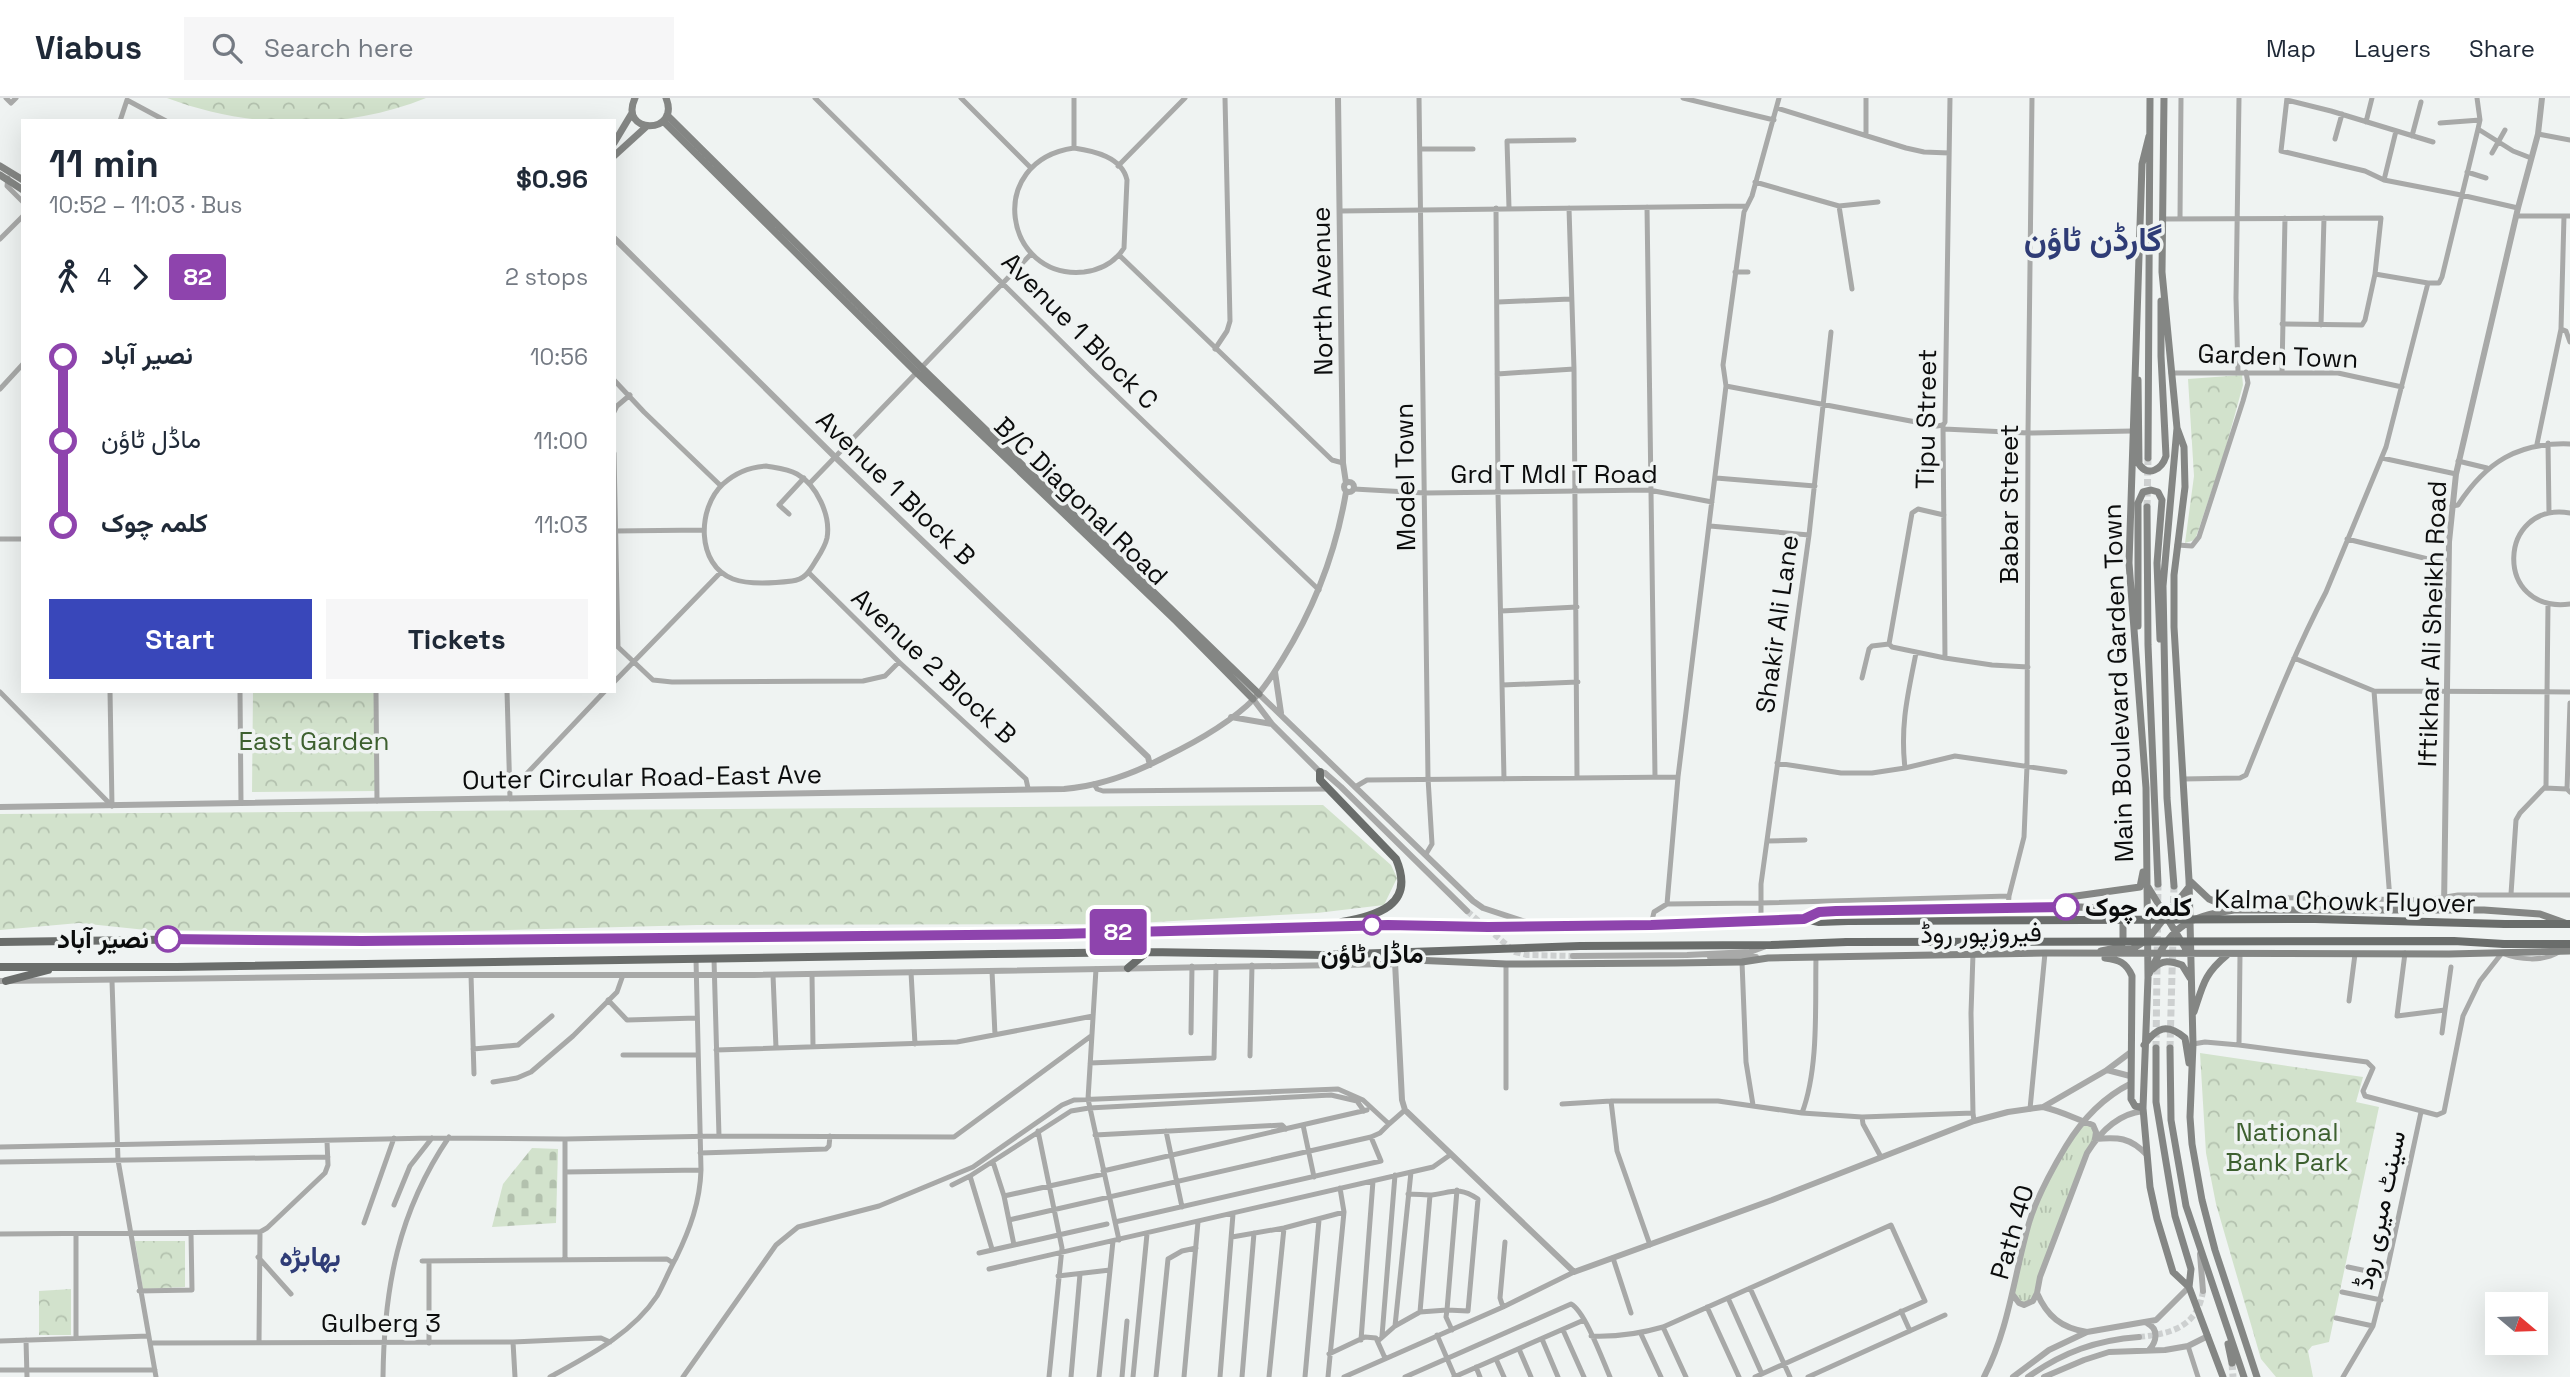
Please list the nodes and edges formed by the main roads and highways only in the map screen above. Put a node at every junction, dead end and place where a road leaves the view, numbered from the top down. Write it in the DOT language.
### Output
graph roads {
  1 [pos="635,98"];
  2 [pos="2150,98"];
  3 [pos="2164,98"];
  4 [pos="670,100"];
  5 [pos="632,113"];
  6 [pos="665,118"];
  7 [pos="647,126"];
  8 [pos="2149,135"];
  9 [pos="616,140"];
  10 [pos="616,154"];
  11 [pos="0,166"];
  12 [pos="6,176"];
  13 [pos="21,188"];
  14 [pos="2162,272"];
  15 [pos="2137,314"];
  16 [pos="2178,428"];
  17 [pos="2148,458"];
  18 [pos="2147,507"];
  19 [pos="1256,696"];
  20 [pos="2165,708"];
  21 [pos="2141,710"];
  22 [pos="1320,772"];
  23 [pos="2147,821"];
  24 [pos="2189,883"];
  25 [pos="2158,884"];
  26 [pos="2147,885"];
  27 [pos="2174,886"];
  28 [pos="2051,907"];
  29 [pos="2235,910"];
  30 [pos="2166,916"];
  31 [pos="1804,919"];
  32 [pos="1848,921"];
  33 [pos="2190,922"];
  34 [pos="2569,924"];
  35 [pos="1318,927"];
  36 [pos="2175,931"];
  37 [pos="2147,940"];
  38 [pos="0,942"];
  39 [pos="1847,942"];
  40 [pos="2570,944"];
  41 [pos="2503,948"];
  42 [pos="2570,951"];
  43 [pos="1147,952"];
  44 [pos="1395,953"];
  45 [pos="2148,954"];
  46 [pos="2158,954"];
  47 [pos="2227,954"];
  48 [pos="2080,955"];
  49 [pos="2190,955"];
  50 [pos="0,967"];
  51 [pos="61,967"];
  52 [pos="1128,968"];
  53 [pos="2148,978"];
  54 [pos="2190,979"];
  55 [pos="3,981"];
  56 [pos="2192,1018"];
  57 [pos="2144,1045"];
  58 [pos="2156,1048"];
  59 [pos="2170,1048"];
  60 [pos="2191,1075"];
  61 [pos="2143,1109"];
  62 [pos="2189,1287"];
  63 [pos="2216,1299"];
  64 [pos="2232,1363"];
  65 [pos="2258,1375"];
  66 [pos="2222,1376"];
  67 [pos="2244,1377"];
  1 -- 5 [label="main road"];
  2 -- 8 [label="main road, Main Boulevard Garden Town"];
  3 -- 14 [label="main road, Main Boulevard Garden Town"];
  4 -- 6 [label="main road"];
  5 -- 7 [label="main road"];
  5 -- 9 [label="main road"];
  6 -- 7 [label="main road"];
  6 -- 19 [label="main road, B/C Diagonal Road"];
  7 -- 10 [label="main road"];
  8 -- 15 [label="main road, Main Boulevard Garden Town"];
  8 -- 17 [label="main road, Main Boulevard Garden Town"];
  11 -- 12 [label="main road"];
  12 -- 13 [label="main road"];
  14 -- 15 [label="main road"];
  14 -- 16 [label="main road, Main Boulevard Garden Town"];
  15 -- 21 [label="main road, Main Boulevard Garden Town"];
  16 -- 20 [label="main road, Main Boulevard Garden Town"];
  16 -- 24 [label="main road, Main Boulevard Garden Town"];
  18 -- 25 [label="main road, Main Boulevard Garden Town"];
  20 -- 21 [label="main road"];
  20 -- 27 [label="main road, Main Boulevard Garden Town"];
  21 -- 23 [label="main road, Main Boulevard Garden Town"];
  22 -- 35 [label="main road"];
  23 -- 26 [label="main road, Main Boulevard Garden Town"];
  23 -- 28 [label="main road, فیروزپور روڈ"];
  24 -- 29 [label="main road"];
  24 -- 30 [label="main road"];
  24 -- 33 [label="main road, Main Boulevard Garden Town"];
  26 -- 30 [label="main road"];
  26 -- 37 [label="main road, Main Boulevard Garden Town"];
  28 -- 31 [label="main road, فیروزپور روڈ"];
  28 -- 48 [label="main road"];
  29 -- 33 [label="main road"];
  29 -- 34 [label="main road"];
  30 -- 36 [label="main road"];
  30 -- 37 [label="main road"];
  31 -- 32 [label="main road, فیروزپور روڈ"];
  31 -- 35 [label="main road, فیروزپور روڈ"];
  32 -- 34 [label="main road, Kalma Chowk Flyover, bridge"];
  33 -- 36 [label="main road"];
  33 -- 49 [label="main road, Main Boulevard Garden Town"];
  35 -- 38 [label="main road, فیروزپور روڈ"];
  36 -- 46 [label="main road"];
  36 -- 49 [label="main road"];
  37 -- 45 [label="main road, Main Boulevard Garden Town"];
  37 -- 48 [label="main road"];
  39 -- 41 [label="main road, Kalma Chowk Flyover, bridge"];
  39 -- 44 [label="main road, فیروزپور روڈ"];
  40 -- 41 [label="main road, فیروزپور روڈ"];
  41 -- 42 [label="main road, فیروزپور روڈ"];
  41 -- 47 [label="main road, فیروزپور روڈ"];
  43 -- 44 [label="main road, فیروزپور روڈ"];
  43 -- 51 [label="main road, فیروزپور روڈ"];
  43 -- 52 [label="main road"];
  44 -- 48 [label="main road, فیروزپور روڈ"];
  45 -- 46 [label="main road, فیروزپور روڈ"];
  45 -- 48 [label="main road, فیروزپور روڈ"];
  45 -- 53 [label="main road, Main Boulevard Garden Town"];
  46 -- 49 [label="main road, فیروزپور روڈ"];
  46 -- 53 [label="main road"];
  47 -- 49 [label="main road, فیروزپور روڈ"];
  47 -- 56 [label="main road"];
  48 -- 61 [label="main road"];
  49 -- 54 [label="main road, Main Boulevard Garden Town"];
  50 -- 51 [label="main road, فیروزپور روڈ"];
  51 -- 55 [label="main road"];
  53 -- 54 [label="main road"];
  53 -- 57 [label="main road, Main Boulevard Garden Town"];
  54 -- 56 [label="main road, Main Boulevard Garden Town"];
  56 -- 60 [label="main road, Main Boulevard Garden Town"];
  57 -- 60 [label="main road"];
  57 -- 61 [label="main road, Main Boulevard Garden Town"];
  58 -- 62 [label="main road"];
  59 -- 63 [label="main road"];
  60 -- 65 [label="main road"];
  61 -- 62 [label="main road, Main Boulevard Garden Town"];
  62 -- 66 [label="main road"];
  63 -- 64 [label="main road"];
  63 -- 67 [label="main road"];
}
